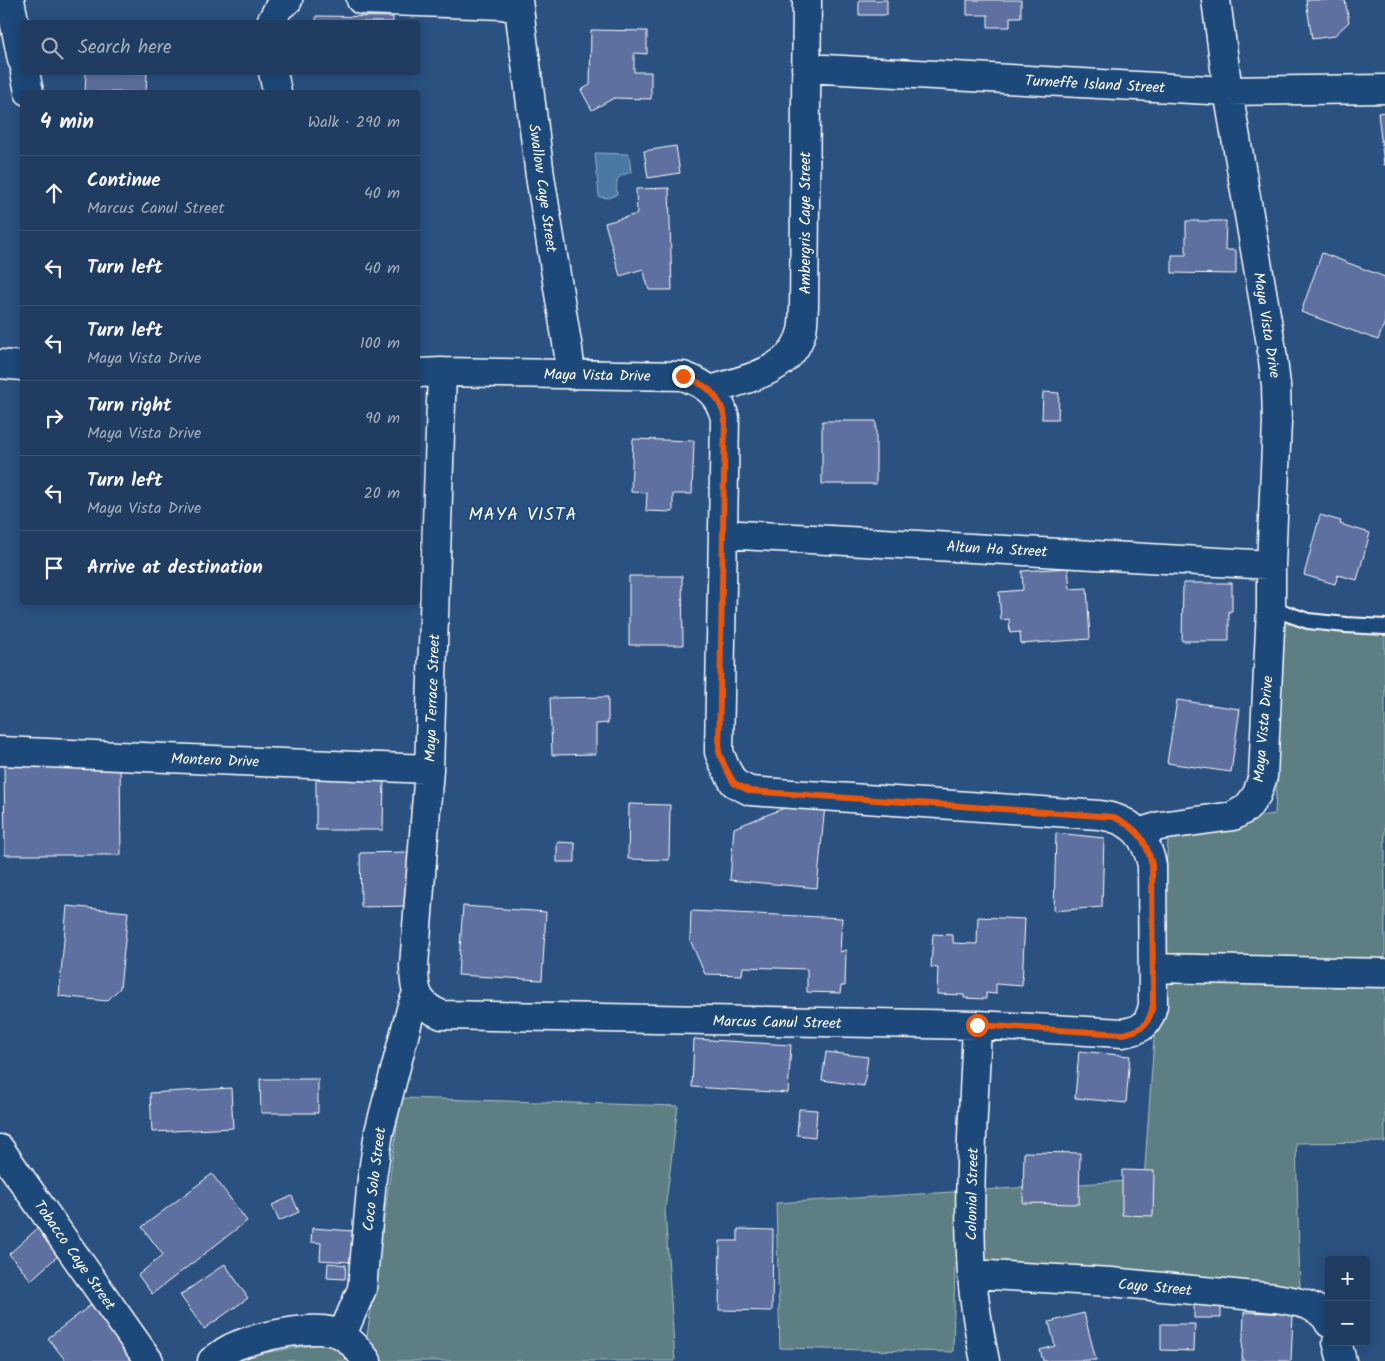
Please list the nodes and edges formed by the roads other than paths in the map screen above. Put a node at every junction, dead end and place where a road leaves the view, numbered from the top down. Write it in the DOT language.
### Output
graph roads {
  1 [pos="10,0"];
  2 [pos="288,0"];
  3 [pos="361,0"];
  4 [pos="807,0"];
  5 [pos="1216,0"];
  6 [pos="518,4"];
  7 [pos="273,20"];
  8 [pos="20,50"];
  9 [pos="806,68"];
  10 [pos="26,75"];
  11 [pos="274,75"];
  12 [pos="1385,89"];
  13 [pos="29,90"];
  14 [pos="277,90"];
  15 [pos="1228,91"];
  16 [pos="0,364"];
  17 [pos="20,366"];
  18 [pos="430,372"];
  19 [pos="571,375"];
  20 [pos="710,390"];
  21 [pos="723,534"];
  22 [pos="1271,565"];
  23 [pos="1271,608"];
  24 [pos="1385,627"];
  25 [pos="0,751"];
  26 [pos="429,768"];
  27 [pos="1138,833"];
  28 [pos="1154,968"];
  29 [pos="1385,973"];
  30 [pos="417,993"];
  31 [pos="977,1025"];
  32 [pos="0,1149"];
  33 [pos="972,1274"];
  34 [pos="1325,1317"];
  35 [pos="342,1335"];
  36 [pos="1338,1346"];
  37 [pos="149,1361"];
  38 [pos="212,1361"];
  39 [pos="367,1361"];
  40 [pos="985,1361"];
  41 [pos="1342,1361"];
  1 -- 8 [label="street"];
  2 -- 7 [label="street"];
  3 -- 6 [label="street"];
  4 -- 9 [label="street, Ambergris Caye Street"];
  5 -- 15 [label="street, Maya Vista Drive"];
  6 -- 19 [label="street, Swallow Caye Street"];
  9 -- 15 [label="street, Turneffe Island Street"];
  9 -- 20 [label="street, Ambergris Caye Street"];
  10 -- 13 [label="street"];
  11 -- 14 [label="street"];
  12 -- 15 [label="street, Turneffe Island Street"];
  15 -- 22 [label="street, Maya Vista Drive"];
  16 -- 17 [label="street"];
  18 -- 19 [label="street, Maya Vista Drive"];
  18 -- 26 [label="street, Maya Terrace Street"];
  19 -- 20 [label="street, Maya Vista Drive"];
  20 -- 21 [label="street, Maya Vista Drive"];
  21 -- 22 [label="street, Altun Ha Street"];
  21 -- 27 [label="street, Maya Vista Drive"];
  22 -- 23 [label="street, Maya Vista Drive"];
  23 -- 24 [label="lane"];
  23 -- 27 [label="street, Maya Vista Drive"];
  25 -- 26 [label="street, Montero Drive"];
  26 -- 30 [label="street, Maya Terrace Street"];
  27 -- 28 [label="street"];
  28 -- 29 [label="street"];
  28 -- 31 [label="street, Marcus Canul Street"];
  30 -- 31 [label="street, Marcus Canul Street"];
  30 -- 35 [label="street, Coco Solo Street"];
  31 -- 33 [label="street, Colonial Street"];
  32 -- 37 [label="street, Tobacco Caye Street"];
  33 -- 34 [label="street, Cayo Street"];
  33 -- 40 [label="street, Colonial Street"];
  35 -- 38 [label="street"];
  35 -- 39 [label="street"];
  36 -- 41 [label="street"];
}
